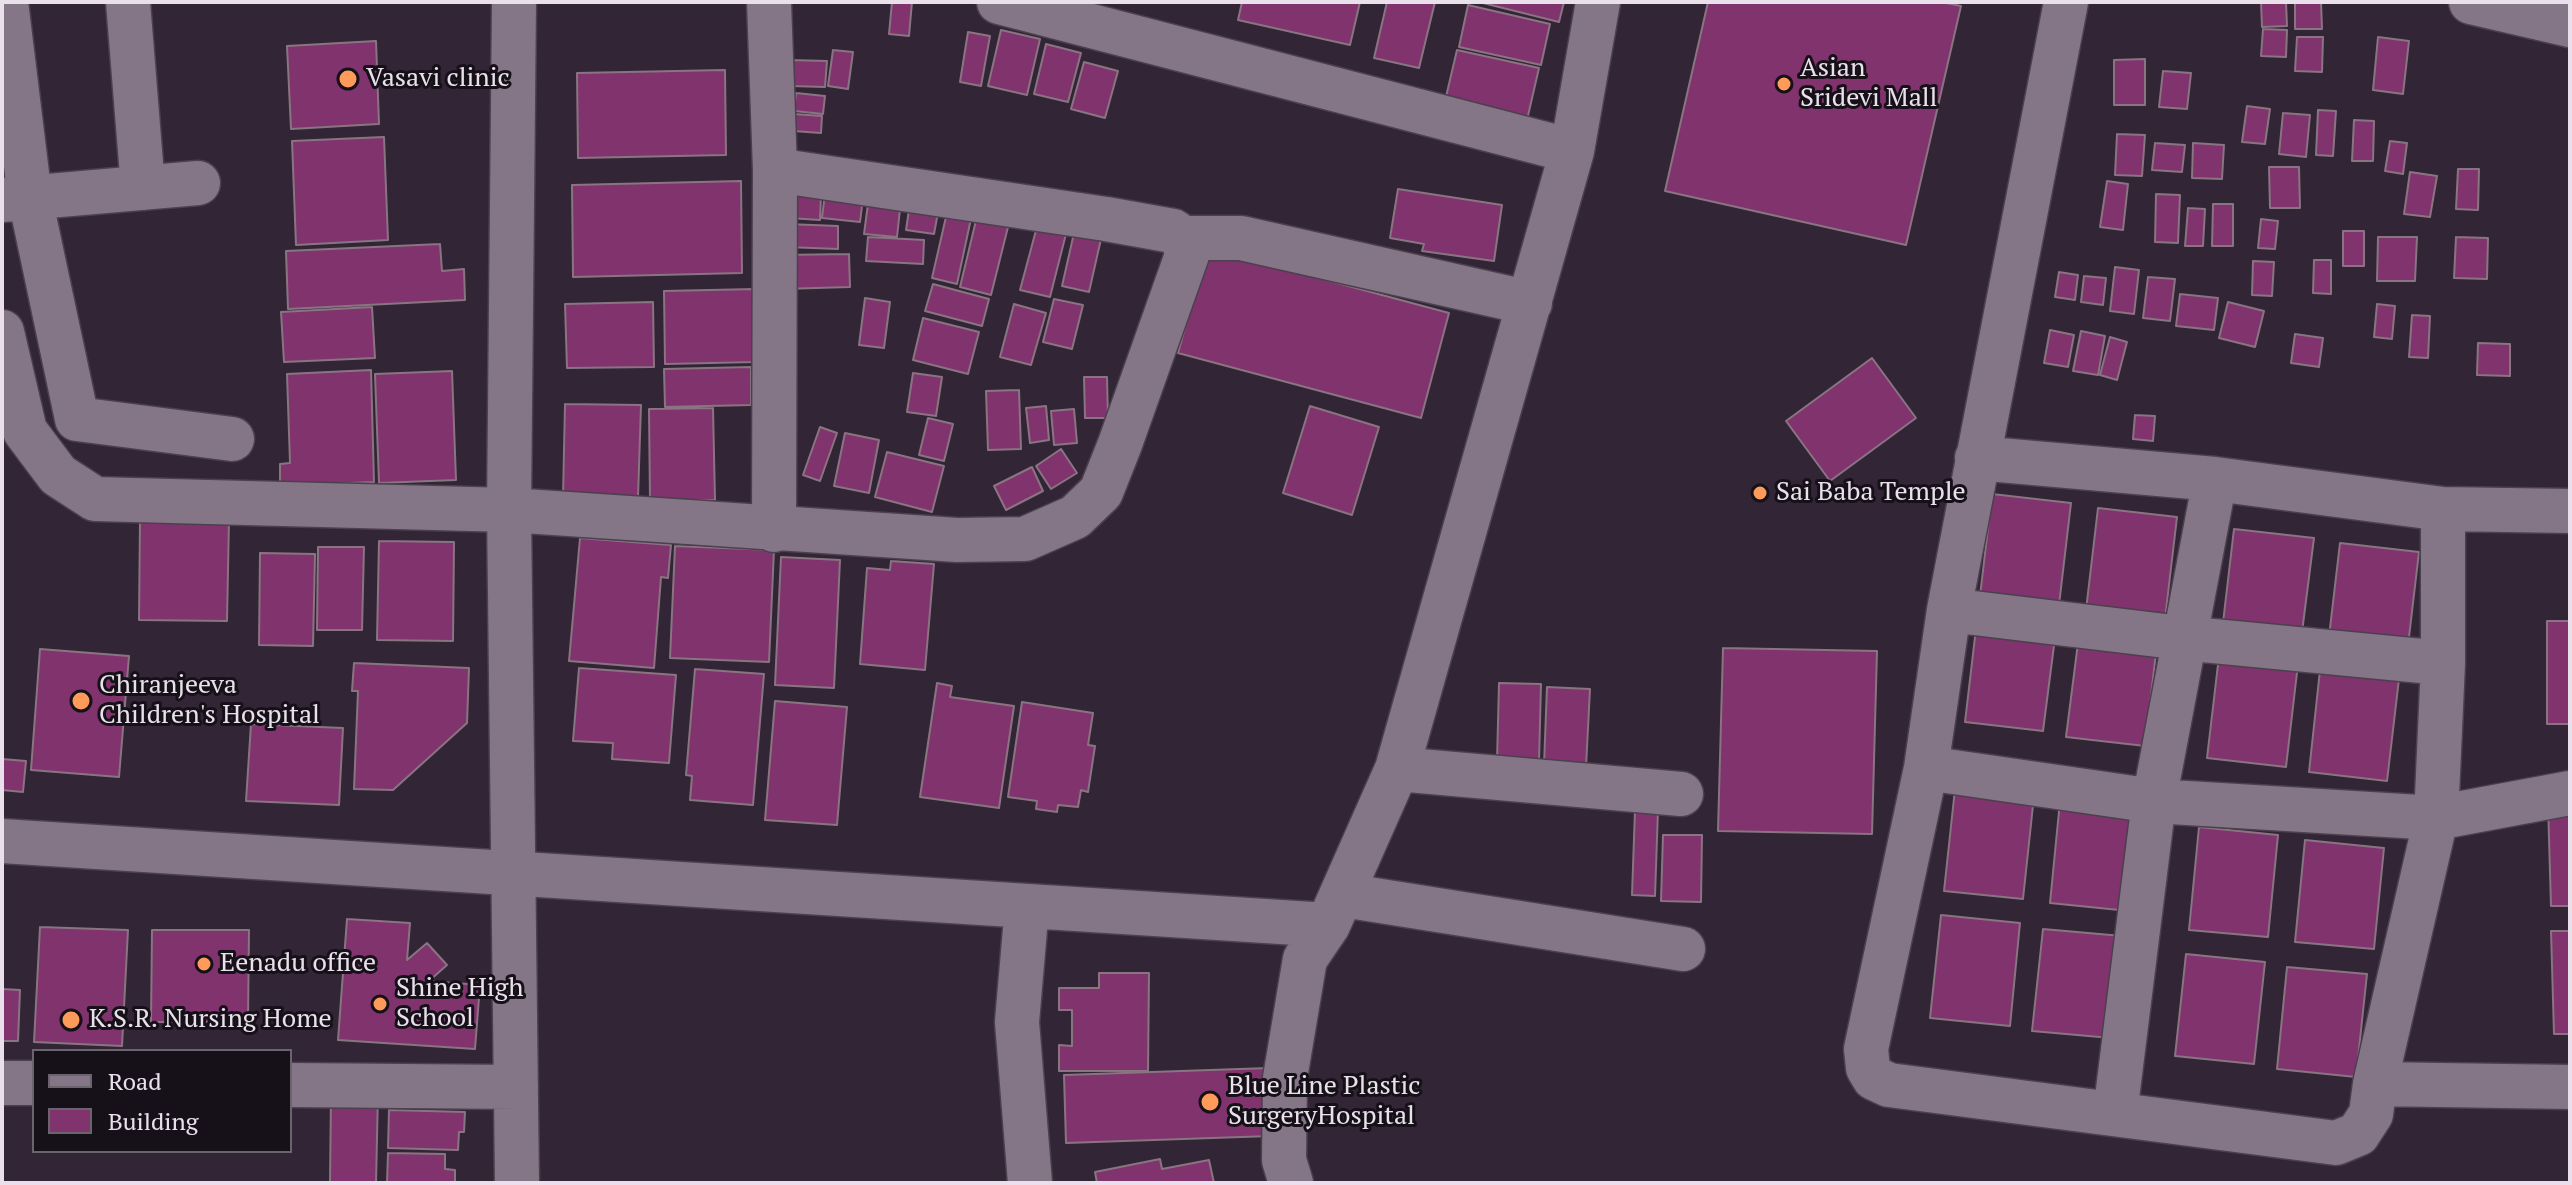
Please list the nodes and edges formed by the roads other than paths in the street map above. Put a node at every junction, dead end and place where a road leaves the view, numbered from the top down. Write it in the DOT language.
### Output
graph roads {
  1 [pos="6,2"];
  2 [pos="128,2"];
  3 [pos="514,2"];
  4 [pos="769,2"];
  5 [pos="999,2"];
  6 [pos="1598,2"];
  7 [pos="2066,2"];
  8 [pos="2471,2"];
  9 [pos="2570,25"];
  10 [pos="1572,151"];
  11 [pos="775,170"];
  12 [pos="198,183"];
  13 [pos="143,188"];
  14 [pos="16,199"];
  15 [pos="1183,238"];
  16 [pos="1530,303"];
  17 [pos="2,332"];
  18 [pos="232,439"];
  19 [pos="1977,458"];
  20 [pos="2215,479"];
  21 [pos="2443,509"];
  22 [pos="509,510"];
  23 [pos="2570,511"];
  24 [pos="774,530"];
  25 [pos="1949,610"];
  26 [pos="2182,638"];
  27 [pos="2443,663"];
  28 [pos="1926,768"];
  29 [pos="1397,769"];
  30 [pos="2570,793"];
  31 [pos="1681,794"];
  32 [pos="2154,801"];
  33 [pos="2436,818"];
  34 [pos="2,841"];
  35 [pos="514,872"];
  36 [pos="1027,906"];
  37 [pos="1336,910"];
  38 [pos="1683,949"];
  39 [pos="2,1083"];
  40 [pos="32,1083"];
  41 [pos="2375,1084"];
  42 [pos="292,1085"];
  43 [pos="516,1087"];
  44 [pos="2570,1087"];
  45 [pos="2115,1114"];
  46 [pos="517,1183"];
  47 [pos="1030,1183"];
  48 [pos="1291,1183"];
  1 -- 14 [label="street"];
  2 -- 13 [label="street"];
  3 -- 22 [label="street"];
  4 -- 11 [label="street"];
  5 -- 10 [label="street"];
  6 -- 10 [label="street"];
  7 -- 19 [label="street"];
  8 -- 9 [label="street"];
  10 -- 16 [label="street"];
  11 -- 15 [label="street"];
  11 -- 24 [label="street"];
  12 -- 13 [label="street"];
  13 -- 14 [label="street"];
  14 -- 18 [label="street"];
  15 -- 16 [label="street"];
  15 -- 24 [label="street"];
  16 -- 29 [label="street"];
  17 -- 22 [label="street"];
  19 -- 20 [label="street"];
  19 -- 25 [label="street"];
  20 -- 21 [label="street"];
  20 -- 26 [label="street"];
  21 -- 23 [label="street"];
  21 -- 27 [label="street"];
  22 -- 24 [label="street"];
  22 -- 35 [label="street"];
  25 -- 26 [label="street"];
  25 -- 28 [label="street"];
  26 -- 27 [label="street"];
  26 -- 32 [label="street"];
  27 -- 33 [label="street"];
  28 -- 32 [label="street"];
  28 -- 45 [label="street"];
  29 -- 31 [label="street"];
  29 -- 37 [label="street"];
  30 -- 33 [label="street"];
  32 -- 33 [label="street"];
  32 -- 45 [label="street"];
  33 -- 41 [label="street"];
  34 -- 35 [label="street"];
  35 -- 36 [label="street"];
  35 -- 43 [label="street"];
  36 -- 37 [label="street"];
  36 -- 47 [label="street"];
  37 -- 38 [label="street"];
  37 -- 48 [label="street"];
  39 -- 40 [label="street"];
  41 -- 44 [label="street"];
  41 -- 45 [label="street"];
  42 -- 43 [label="street"];
  43 -- 46 [label="street"];
}
